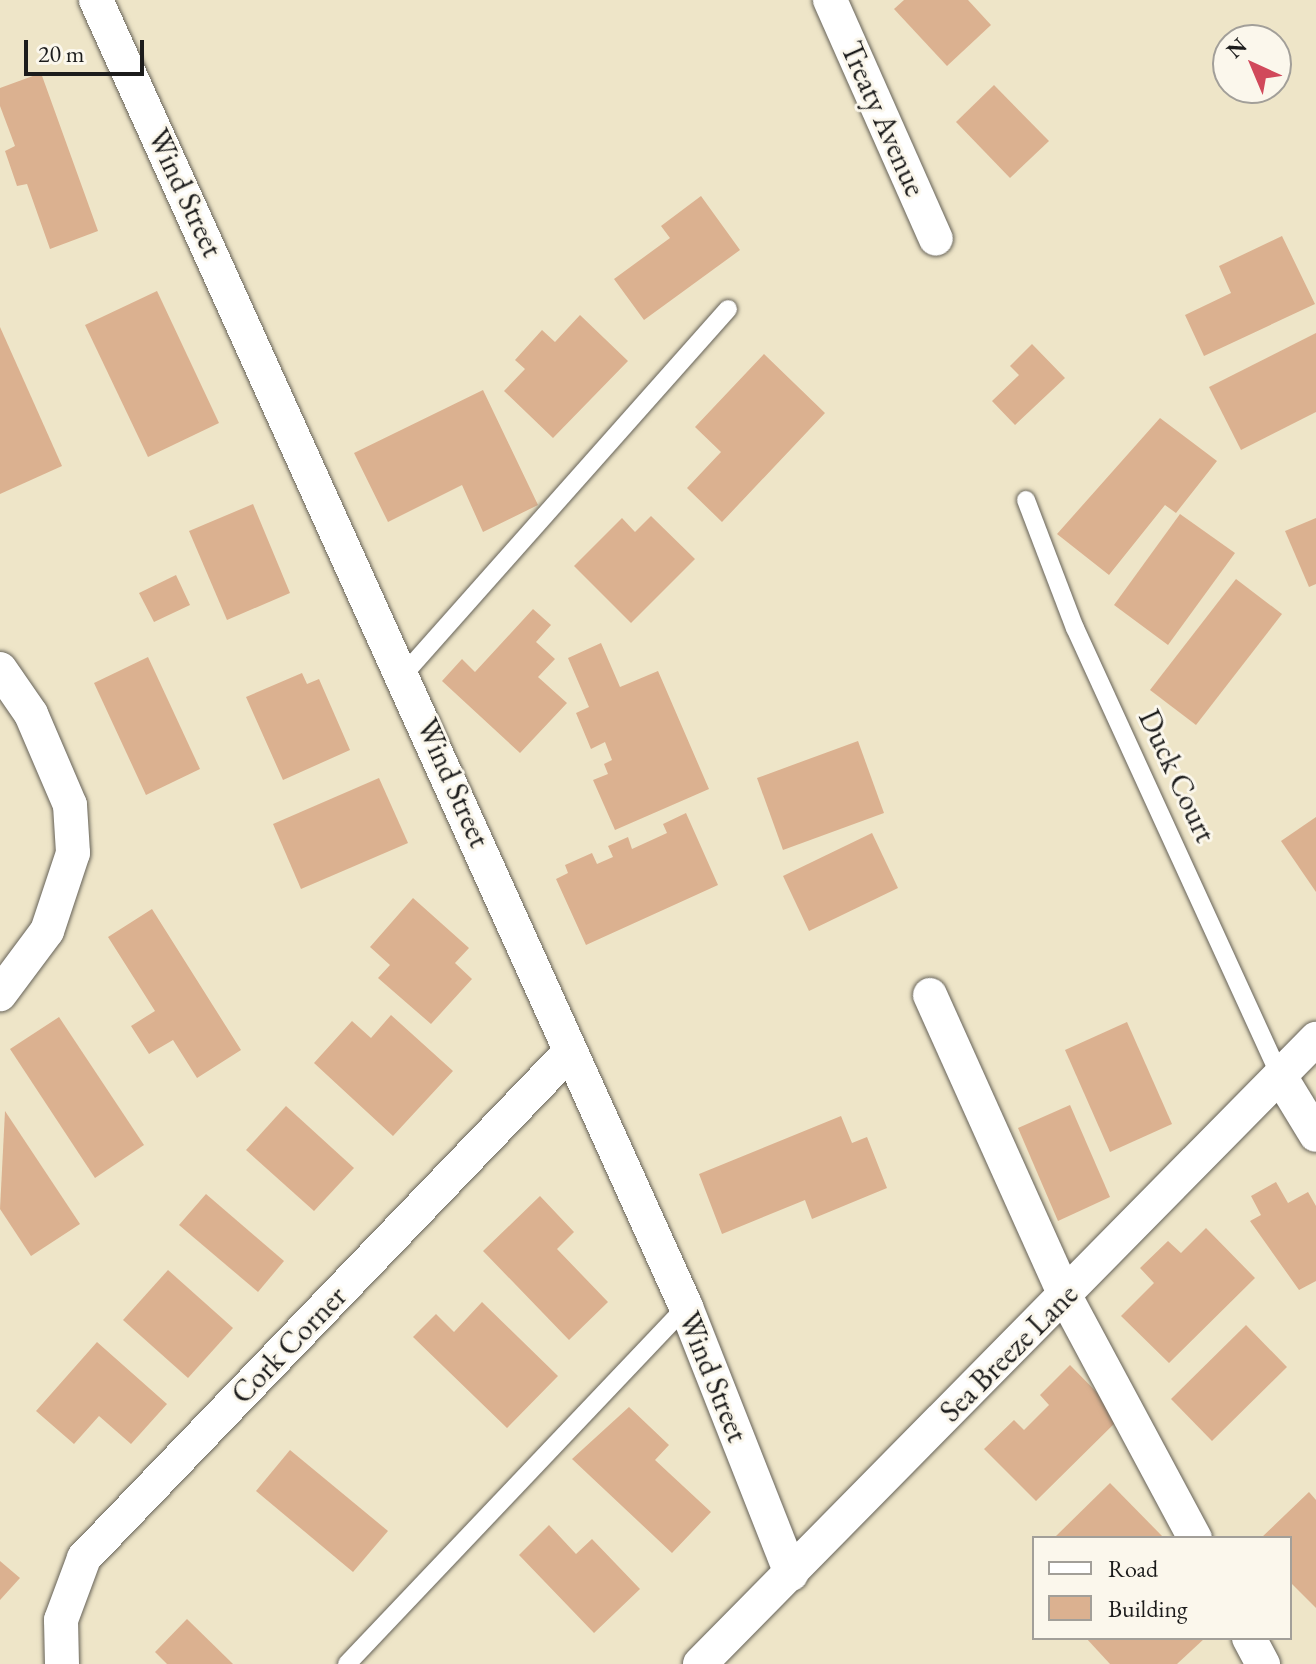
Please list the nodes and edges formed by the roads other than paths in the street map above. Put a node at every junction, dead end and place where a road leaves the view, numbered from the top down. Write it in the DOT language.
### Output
graph roads {
  1 [pos="96,0"];
  2 [pos="830,0"];
  3 [pos="936,239"];
  4 [pos="728,309"];
  5 [pos="1026,500"];
  6 [pos="0,669"];
  7 [pos="404,674"];
  8 [pos="0,994"];
  9 [pos="930,995"];
  10 [pos="1316,1039"];
  11 [pos="570,1052"];
  12 [pos="1280,1076"];
  13 [pos="1316,1135"];
  14 [pos="1065,1296"];
  15 [pos="686,1307"];
  16 [pos="1194,1536"];
  17 [pos="791,1574"];
  18 [pos="1250,1640"];
  19 [pos="62,1664"];
  20 [pos="347,1664"];
  21 [pos="700,1664"];
  22 [pos="1263,1664"];
  1 -- 7 [label="street, Wind Street"];
  2 -- 3 [label="street, Treaty Avenue"];
  4 -- 7 [label="lane"];
  5 -- 12 [label="lane, Duck Court"];
  6 -- 8 [label="street"];
  7 -- 11 [label="street, Wind Street"];
  9 -- 14 [label="street"];
  10 -- 12 [label="street, Sea Breeze Lane"];
  11 -- 15 [label="street, Wind Street"];
  11 -- 19 [label="street, Cork Corner"];
  12 -- 13 [label="street"];
  12 -- 14 [label="street, Sea Breeze Lane"];
  14 -- 16 [label="street"];
  14 -- 17 [label="street, Sea Breeze Lane"];
  15 -- 17 [label="street, Wind Street"];
  15 -- 20 [label="lane"];
  17 -- 21 [label="street, Sea Breeze Lane"];
  18 -- 22 [label="street"];
}
